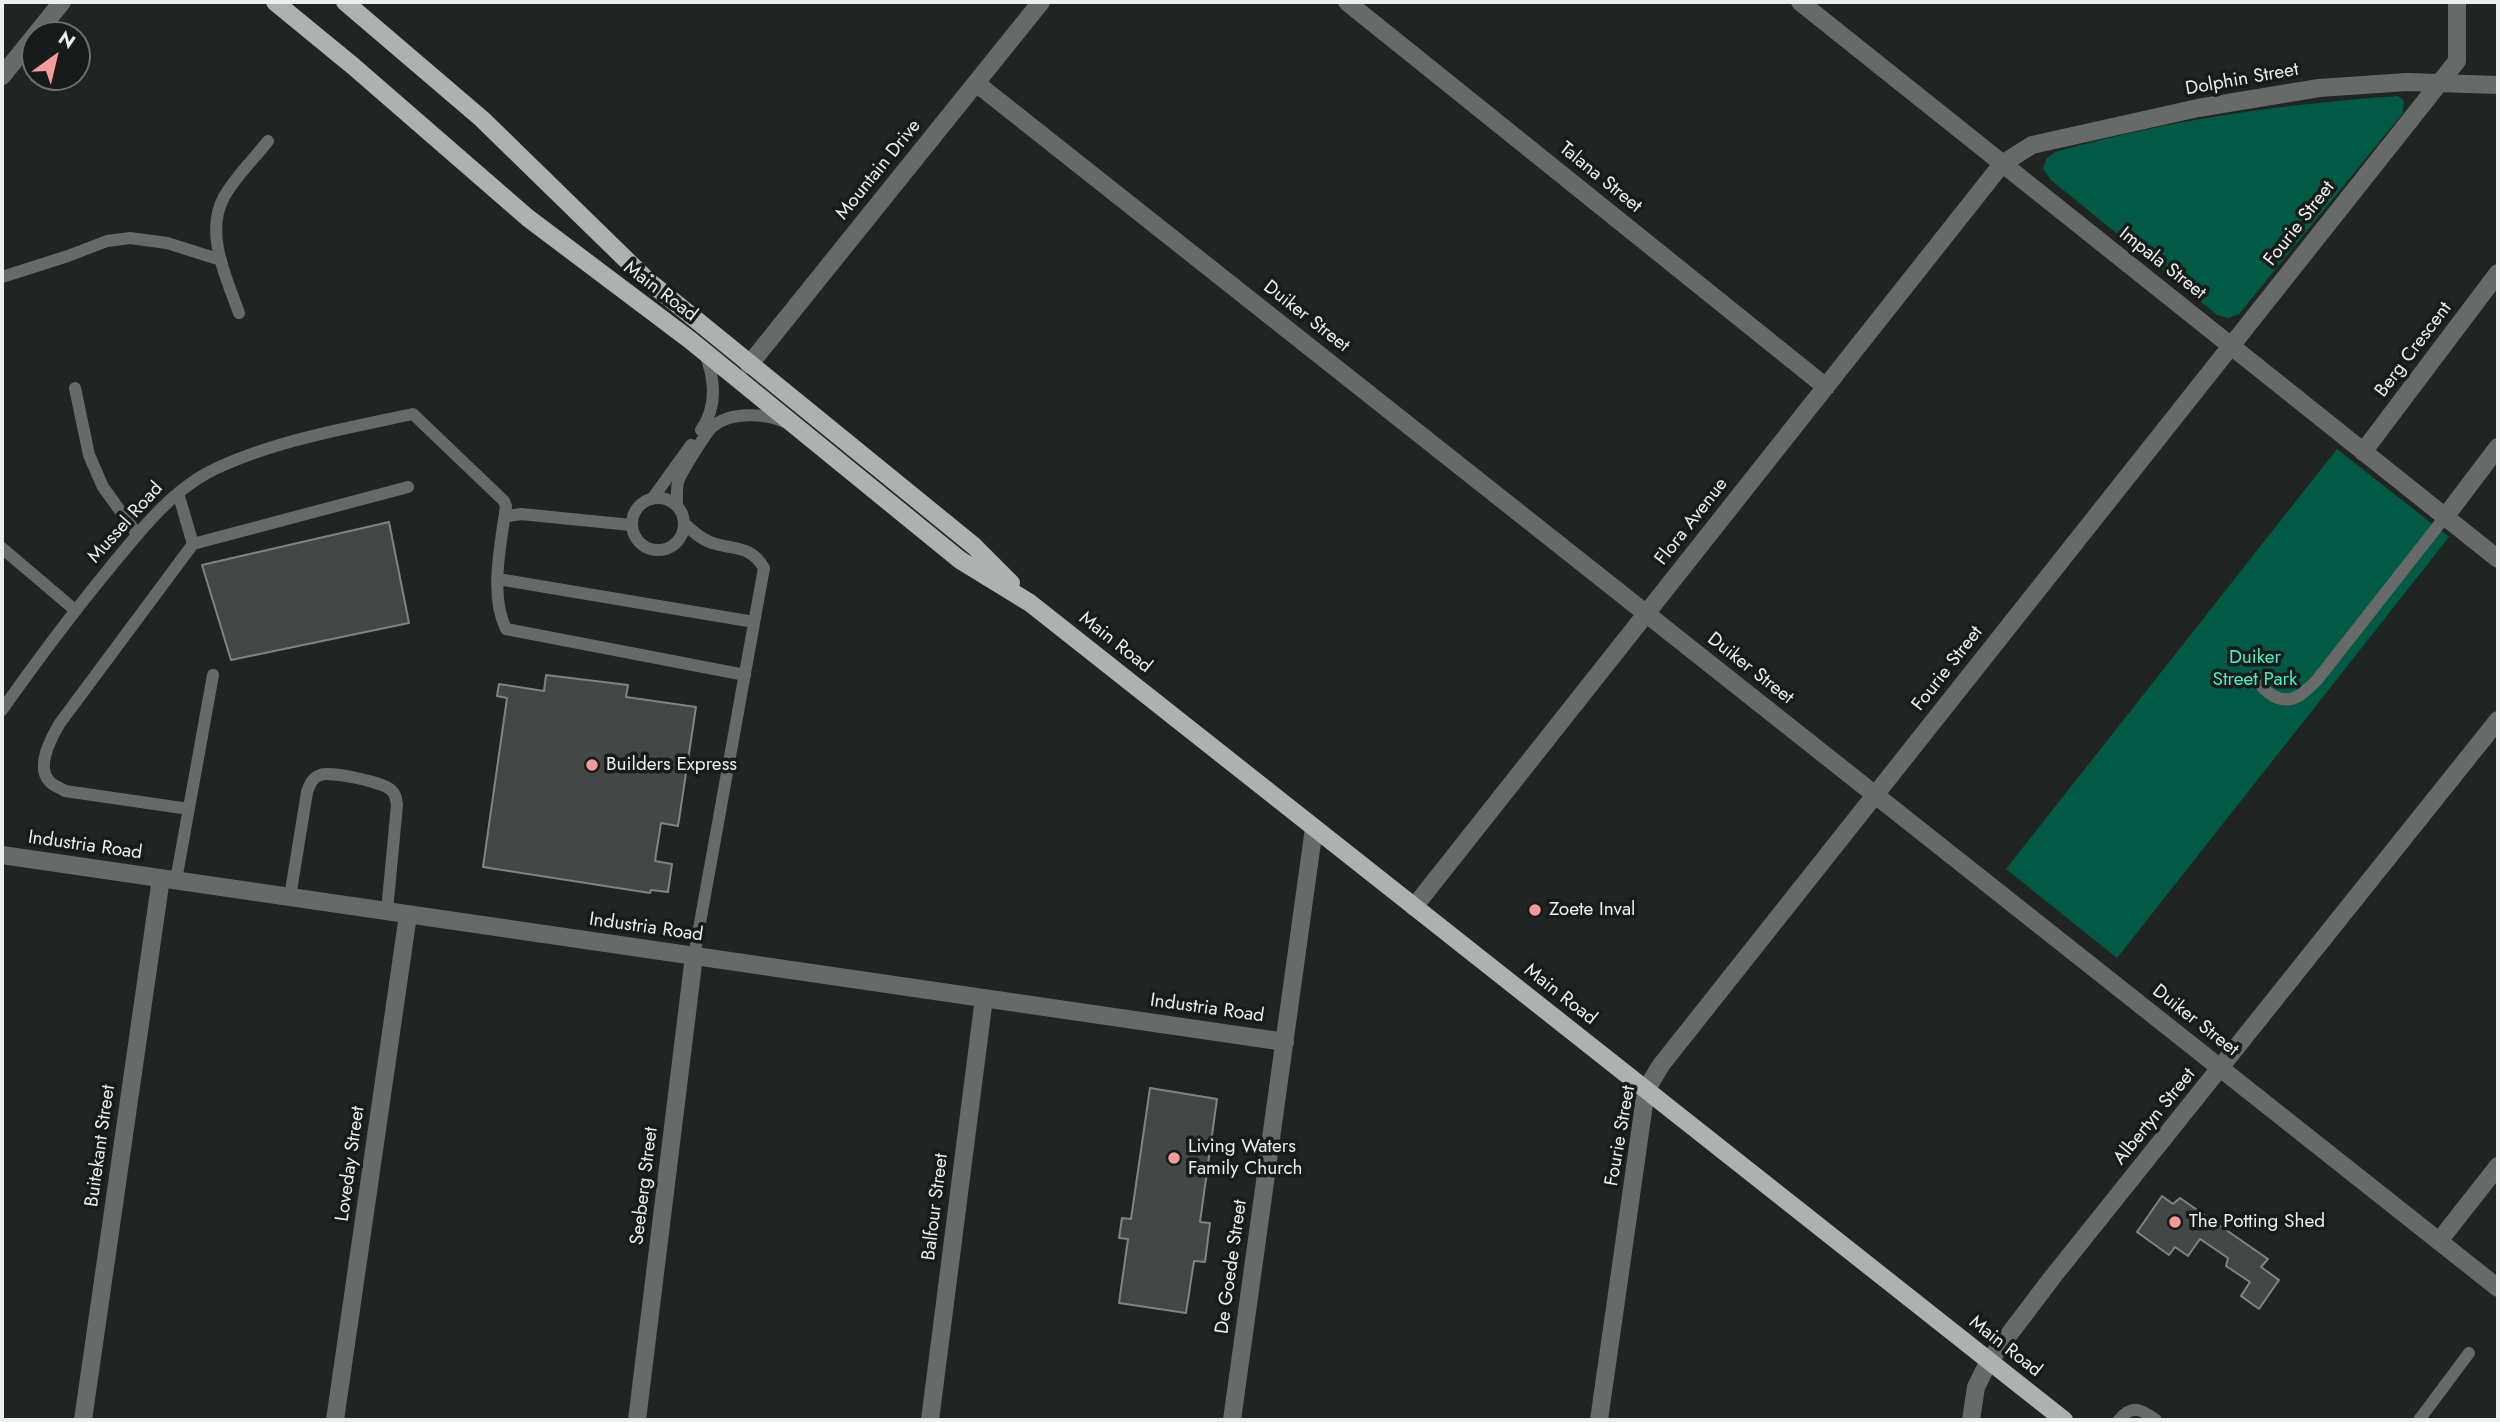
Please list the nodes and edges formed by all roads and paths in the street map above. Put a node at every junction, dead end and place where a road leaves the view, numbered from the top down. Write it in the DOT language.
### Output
graph roads {
  1 [pos="62,2"];
  2 [pos="275,2"];
  3 [pos="345,2"];
  4 [pos="1041,2"];
  5 [pos="1347,2"];
  6 [pos="1800,2"];
  7 [pos="2457,2"];
  8 [pos="3,71"];
  9 [pos="976,83"];
  10 [pos="2438,84"];
  11 [pos="2498,85"];
  12 [pos="268,141"];
  13 [pos="2002,164"];
  14 [pos="221,260"];
  15 [pos="2498,273"];
  16 [pos="2,277"];
  17 [pos="239,313"];
  18 [pos="2231,346"];
  19 [pos="704,351"];
  20 [pos="749,365"];
  21 [pos="1826,387"];
  22 [pos="75,388"];
  23 [pos="800,429"];
  24 [pos="2498,447"];
  25 [pos="2363,452"];
  26 [pos="408,487"];
  27 [pos="178,493"];
  28 [pos="652,499"];
  29 [pos="677,506"];
  30 [pos="2445,517"];
  31 [pos="504,519"];
  32 [pos="684,523"];
  33 [pos="631,525"];
  34 [pos="137,534"];
  35 [pos="192,544"];
  36 [pos="2,548"];
  37 [pos="2498,559"];
  38 [pos="498,579"];
  39 [pos="1030,603"];
  40 [pos="75,610"];
  41 [pos="1646,614"];
  42 [pos="754,622"];
  43 [pos="213,675"];
  44 [pos="745,675"];
  45 [pos="2255,675"];
  46 [pos="2,710"];
  47 [pos="2498,720"];
  48 [pos="1875,795"];
  49 [pos="189,809"];
  50 [pos="1314,828"];
  51 [pos="2,855"];
  52 [pos="168,879"];
  53 [pos="290,897"];
  54 [pos="1414,906"];
  55 [pos="387,911"];
  56 [pos="408,915"];
  57 [pos="694,956"];
  58 [pos="984,998"];
  59 [pos="1285,1042"];
  60 [pos="2221,1069"];
  61 [pos="1646,1090"];
  62 [pos="2498,1166"];
  63 [pos="2438,1241"];
  64 [pos="2498,1289"];
  65 [pos="2469,1353"];
  66 [pos="1989,1361"];
  67 [pos="83,1420"];
  68 [pos="335,1420"];
  69 [pos="637,1420"];
  70 [pos="930,1420"];
  71 [pos="1232,1420"];
  72 [pos="1599,1420"];
  73 [pos="1971,1420"];
  74 [pos="2064,1420"];
  75 [pos="2119,1420"];
  76 [pos="2156,1420"];
  77 [pos="2419,1420"];
  1 -- 8 [label="street"];
  2 -- 19 [label="main road, Main Road"];
  3 -- 20 [label="main road, Main Road"];
  4 -- 9 [label="street, Mountain Drive"];
  5 -- 21 [label="street, Talana Street"];
  6 -- 13 [label="street, Impala Street"];
  7 -- 10 [label="street, Fourie Street"];
  9 -- 20 [label="street, Mountain Drive"];
  9 -- 41 [label="street, Duiker Street"];
  10 -- 11 [label="street, Dolphin Street"];
  10 -- 13 [label="street, Dolphin Street"];
  10 -- 18 [label="street, Fourie Street"];
  12 -- 14 [label="lane"];
  13 -- 18 [label="street, Impala Street"];
  13 -- 21 [label="street, Flora Avenue"];
  14 -- 16 [label="lane"];
  14 -- 17 [label="lane"];
  15 -- 25 [label="street, Berg Crescent"];
  18 -- 25 [label="street, Impala Street"];
  18 -- 48 [label="street, Fourie Street"];
  19 -- 23 [label="main road, Main Road"];
  19 -- 28 [label="lane"];
  20 -- 39 [label="main road, Main Road"];
  21 -- 41 [label="street, Flora Avenue"];
  22 -- 34 [label="lane"];
  23 -- 29 [label="lane"];
  23 -- 39 [label="main road, Main Road"];
  24 -- 30 [label="street"];
  25 -- 30 [label="street, Impala Street"];
  26 -- 35 [label="lane"];
  27 -- 31 [label="lane, Mussel Road"];
  27 -- 34 [label="lane, Mussel Road"];
  27 -- 35 [label="lane"];
  28 -- 29 [label="lane"];
  28 -- 33 [label="lane"];
  29 -- 32 [label="lane"];
  30 -- 37 [label="street, Impala Street"];
  30 -- 45 [label="lane"];
  31 -- 33 [label="lane"];
  31 -- 38 [label="lane"];
  32 -- 33 [label="lane"];
  32 -- 42 [label="lane"];
  34 -- 40 [label="lane, Mussel Road"];
  35 -- 49 [label="lane"];
  36 -- 40 [label="lane"];
  38 -- 42 [label="lane"];
  38 -- 44 [label="lane"];
  39 -- 50 [label="main road, Main Road"];
  40 -- 46 [label="lane, Mussel Road"];
  41 -- 48 [label="street, Duiker Street"];
  41 -- 54 [label="street, Flora Avenue"];
  42 -- 44 [label="lane"];
  43 -- 49 [label="lane"];
  44 -- 57 [label="lane"];
  47 -- 60 [label="street, Albertyn Street"];
  48 -- 60 [label="street, Duiker Street"];
  48 -- 61 [label="street, Fourie Street"];
  49 -- 52 [label="lane"];
  50 -- 54 [label="main road, Main Road"];
  50 -- 59 [label="street, De Goede Street"];
  51 -- 52 [label="street, Industria Road"];
  52 -- 53 [label="street, Industria Road"];
  52 -- 67 [label="street, Buitekant Street"];
  53 -- 55 [label="street, Industria Road"];
  53 -- 55 [label="lane"];
  54 -- 61 [label="main road, Main Road"];
  55 -- 56 [label="street, Industria Road"];
  56 -- 57 [label="street, Industria Road"];
  56 -- 68 [label="street, Loveday Street"];
  57 -- 58 [label="street, Industria Road"];
  57 -- 69 [label="street, Seeberg Street"];
  58 -- 59 [label="street, Industria Road"];
  58 -- 70 [label="street, Balfour Street"];
  59 -- 71 [label="street, De Goede Street"];
  60 -- 63 [label="street, Duiker Street"];
  60 -- 66 [label="street, Albertyn Street"];
  61 -- 66 [label="main road, Main Road"];
  61 -- 72 [label="street, Fourie Street"];
  62 -- 63 [label="street"];
  63 -- 64 [label="street, Duiker Street"];
  65 -- 77 [label="lane"];
  66 -- 73 [label="street, Albertyn Street"];
  66 -- 74 [label="main road, Main Road"];
  75 -- 76 [label="lane"];
}
